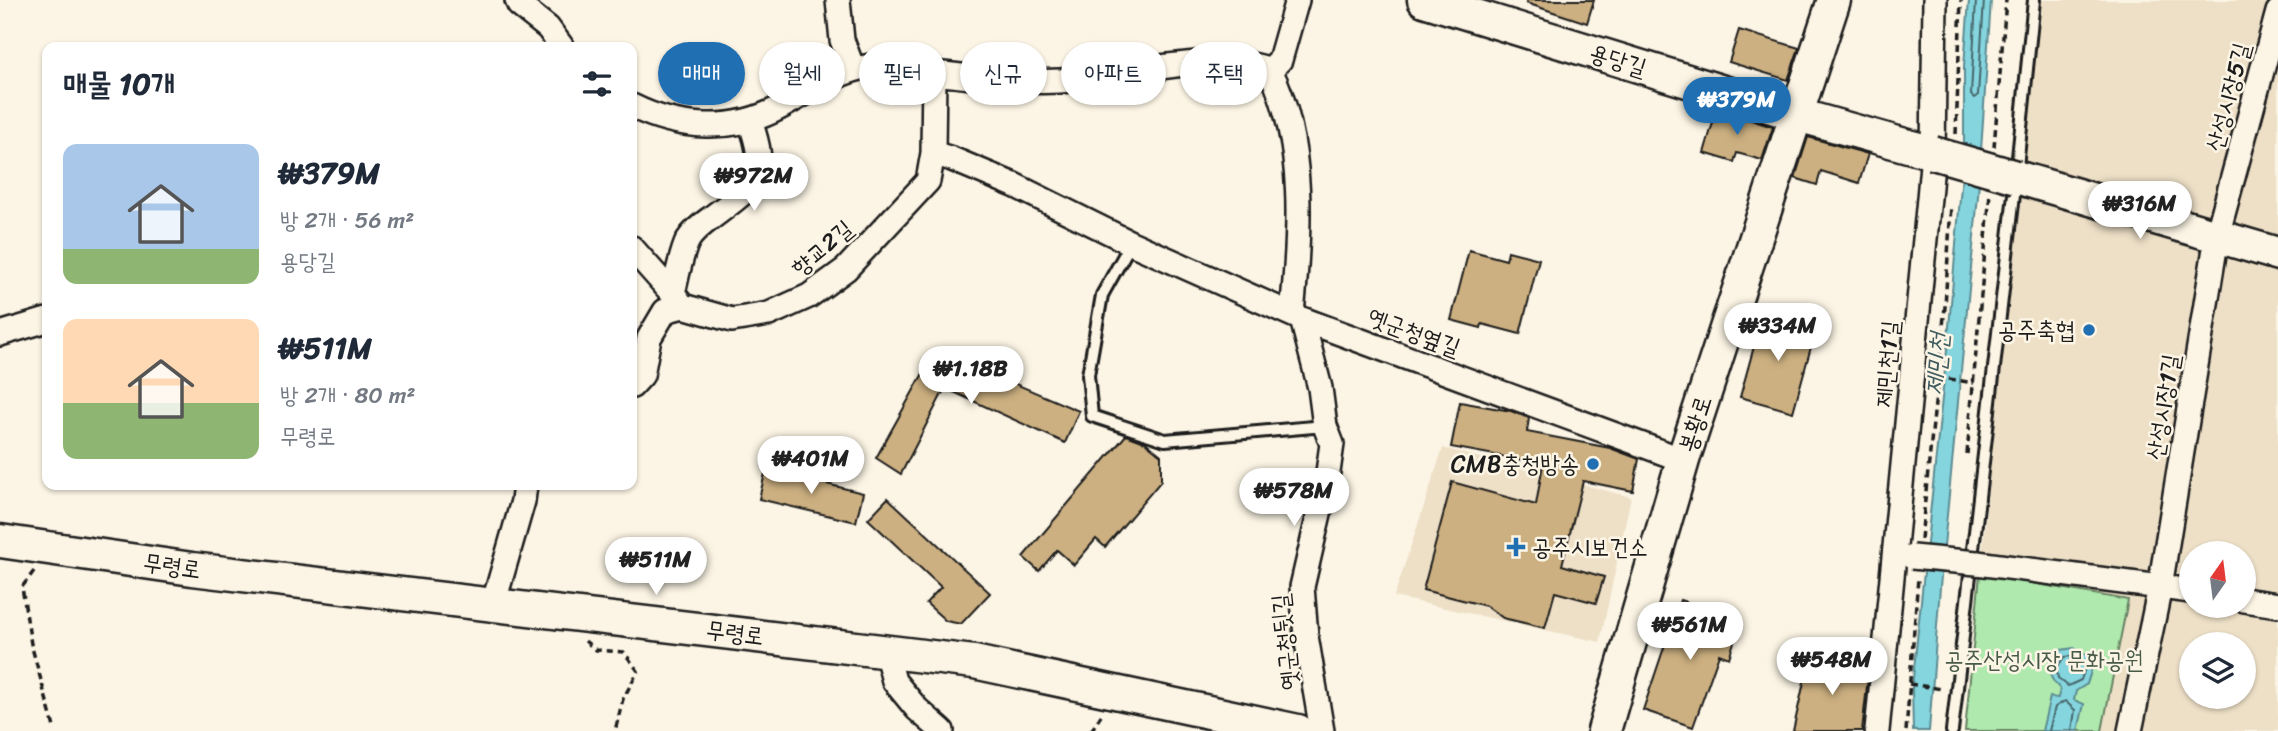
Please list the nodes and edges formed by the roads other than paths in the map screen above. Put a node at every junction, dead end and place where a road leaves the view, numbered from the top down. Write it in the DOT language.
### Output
graph roads {
  1 [pos="517,0"];
  2 [pos="838,0"];
  3 [pos="1297,0"];
  4 [pos="1834,0"];
  5 [pos="1935,0"];
  6 [pos="2034,0"];
  7 [pos="1438,2"];
  8 [pos="2278,12"];
  9 [pos="558,42"];
  10 [pos="859,68"];
  11 [pos="853,69"];
  12 [pos="1270,70"];
  13 [pos="946,74"];
  14 [pos="934,105"];
  15 [pos="637,108"];
  16 [pos="1798,115"];
  17 [pos="750,121"];
  18 [pos="1944,146"];
  19 [pos="933,153"];
  20 [pos="2000,173"];
  21 [pos="2217,236"];
  22 [pos="1131,243"];
  23 [pos="637,254"];
  24 [pos="2278,254"];
  25 [pos="678,299"];
  26 [pos="1297,316"];
  27 [pos="42,321"];
  28 [pos="0,334"];
  29 [pos="637,380"];
  30 [pos="1325,426"];
  31 [pos="1684,460"];
  32 [pos="524,490"];
  33 [pos="0,541"];
  34 [pos="1912,559"];
  35 [pos="2160,587"];
  36 [pos="2179,590"];
  37 [pos="2256,602"];
  38 [pos="493,605"];
  39 [pos="2278,605"];
  40 [pos="886,651"];
  41 [pos="942,731"];
  42 [pos="1298,731"];
  43 [pos="1322,731"];
  44 [pos="1604,731"];
  45 [pos="1877,731"];
  46 [pos="1952,731"];
  47 [pos="2130,731"];
  1 -- 9 [label="street"];
  2 -- 11 [label="street"];
  3 -- 12 [label="street"];
  4 -- 16 [label="main road, 봉황로"];
  5 -- 18 [label="street, 제민천1길"];
  6 -- 20 [label="lane"];
  7 -- 16 [label="main road, 용당길"];
  8 -- 21 [label="street, 산성시장5길"];
  10 -- 11 [label="street"];
  11 -- 17 [label="street"];
  12 -- 13 [label="street"];
  12 -- 26 [label="street, 옛군청뒷길"];
  14 -- 19 [label="street, 향교2길"];
  15 -- 17 [label="street"];
  16 -- 18 [label="main road, 용당길"];
  16 -- 31 [label="main road, 봉황로"];
  17 -- 25 [label="street"];
  18 -- 20 [label="main road, 용당길, bridge"];
  18 -- 34 [label="street, 제민천1길"];
  19 -- 22 [label="street, 옛군청옆길"];
  19 -- 25 [label="street, 향교2길"];
  20 -- 21 [label="main road"];
  20 -- 46 [label="lane"];
  21 -- 24 [label="main road"];
  21 -- 35 [label="street, 산성시장1길"];
  22 -- 26 [label="street, 옛군청옆길"];
  22 -- 30 [label="lane"];
  23 -- 25 [label="street"];
  25 -- 29 [label="street"];
  26 -- 30 [label="street, 옛군청뒷길"];
  26 -- 31 [label="street, 옛군청옆길"];
  27 -- 28 [label="street"];
  30 -- 43 [label="street, 옛군청뒷길"];
  31 -- 44 [label="main road, 봉황로"];
  32 -- 38 [label="street"];
  33 -- 38 [label="main road, 무령로"];
  34 -- 35 [label="street, bridge"];
  34 -- 45 [label="street, 제민천1길"];
  35 -- 36 [label="street"];
  35 -- 47 [label="street, 산성시장1길"];
  37 -- 39 [label="street"];
  38 -- 40 [label="main road, 무령로"];
  40 -- 41 [label="street"];
  40 -- 42 [label="main road, 무령로"];
}
